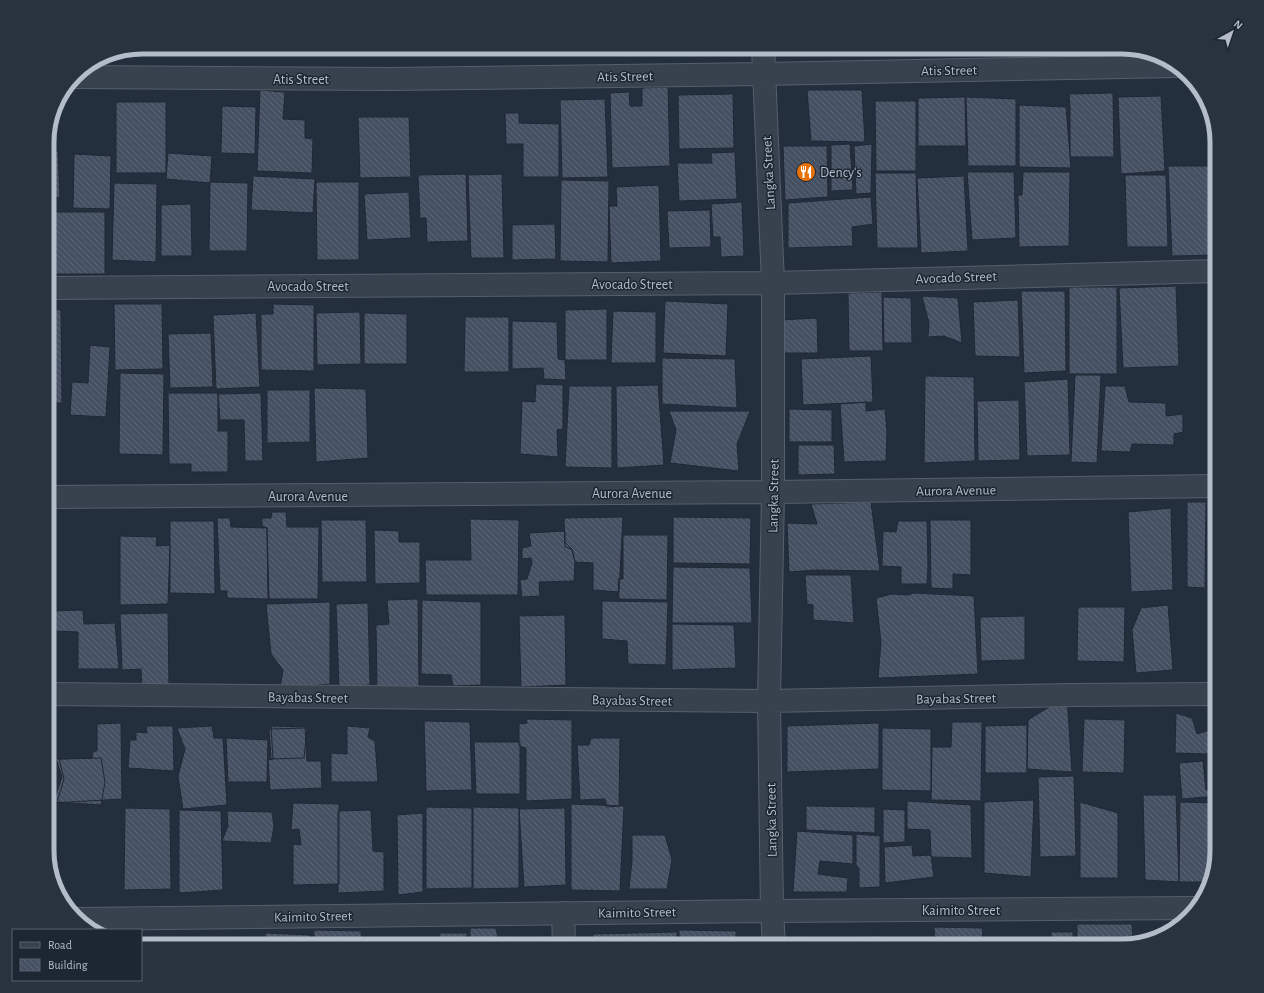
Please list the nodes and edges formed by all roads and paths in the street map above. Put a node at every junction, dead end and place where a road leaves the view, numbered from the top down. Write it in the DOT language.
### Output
graph roads {
  1 [pos="763,54"];
  2 [pos="1166,66"];
  3 [pos="763,74"];
  4 [pos="83,77"];
  5 [pos="1210,270"];
  6 [pos="773,283"];
  7 [pos="54,288"];
  8 [pos="1210,486"];
  9 [pos="774,492"];
  10 [pos="54,497"];
  11 [pos="54,694"];
  12 [pos="1210,694"];
  13 [pos="769,701"];
  14 [pos="1188,908"];
  15 [pos="772,911"];
  16 [pos="563,913"];
  17 [pos="88,920"];
  18 [pos="564,939"];
  19 [pos="774,939"];
  1 -- 3 [label="street, Langka Street"];
  2 -- 3 [label="street, Atis Street"];
  3 -- 4 [label="street, Atis Street"];
  3 -- 6 [label="street, Langka Street"];
  5 -- 6 [label="street, Avocado Street"];
  6 -- 7 [label="street, Avocado Street"];
  6 -- 9 [label="street, Langka Street"];
  8 -- 9 [label="street, Aurora Avenue"];
  9 -- 10 [label="street, Aurora Avenue"];
  9 -- 13 [label="street, Langka Street"];
  11 -- 13 [label="street, Bayabas Street"];
  12 -- 13 [label="street, Bayabas Street"];
  13 -- 15 [label="street, Langka Street"];
  14 -- 15 [label="street, Kaimito Street"];
  15 -- 16 [label="street, Kaimito Street"];
  15 -- 19 [label="street, Langka Street"];
  16 -- 17 [label="street, Kaimito Street"];
  16 -- 18 [label="street"];
}
